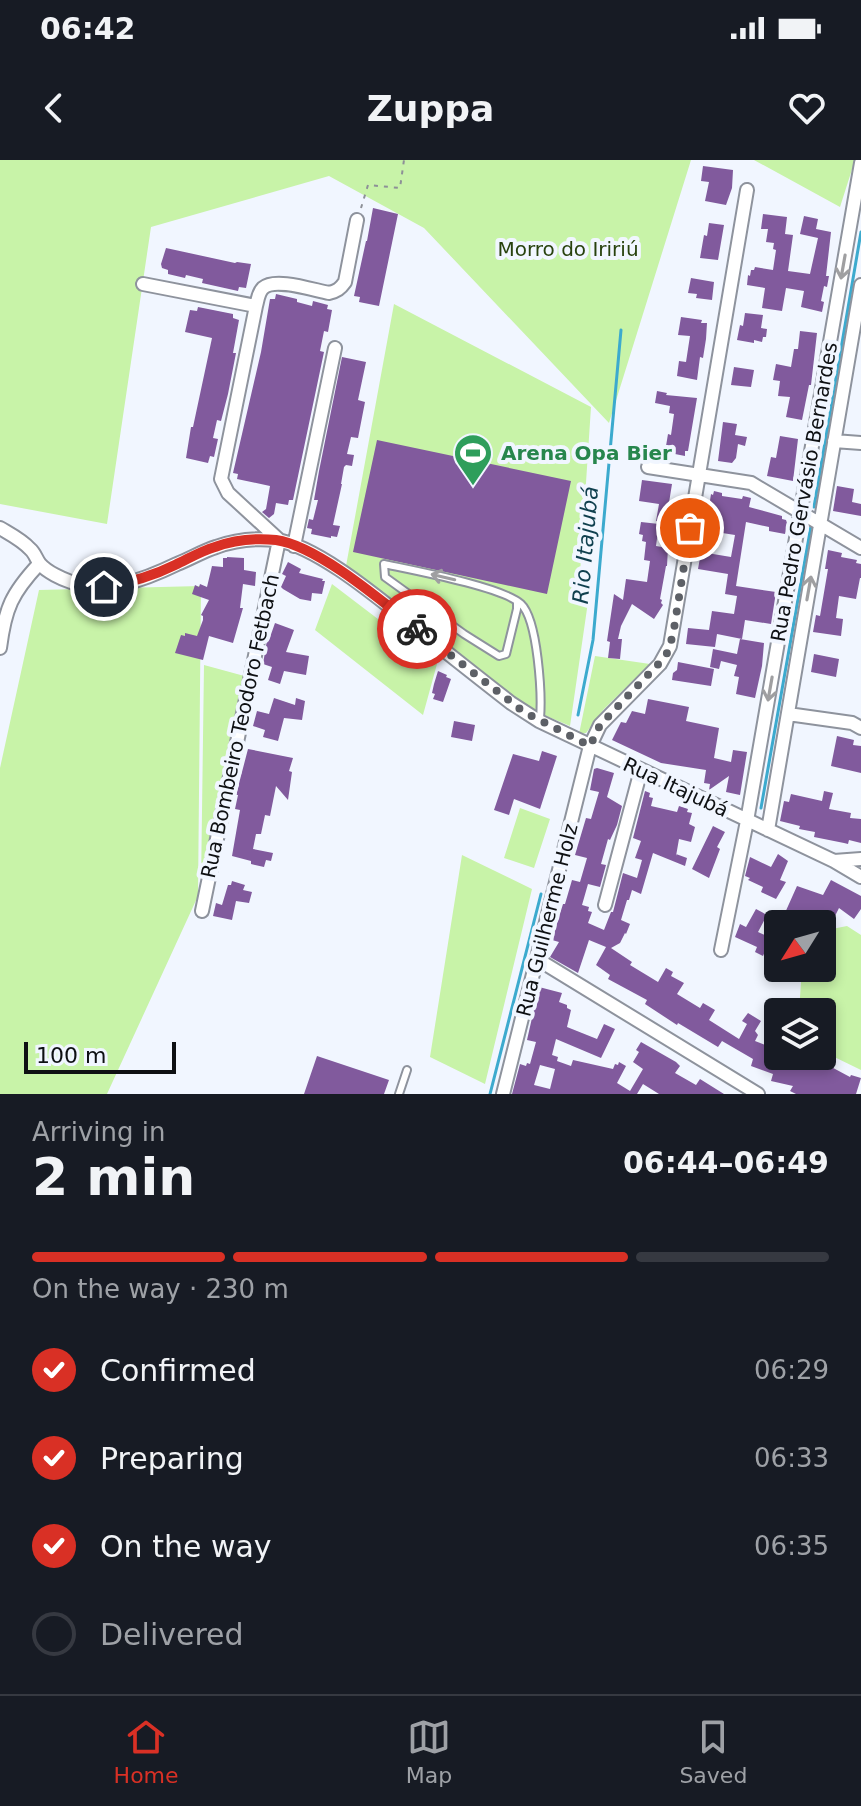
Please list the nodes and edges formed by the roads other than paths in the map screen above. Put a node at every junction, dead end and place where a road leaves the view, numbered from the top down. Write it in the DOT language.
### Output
graph roads {
  1 [pos="861,163"];
  2 [pos="747,190"];
  3 [pos="357,220"];
  4 [pos="143,284"];
  5 [pos="861,285"];
  6 [pos="256,306"];
  7 [pos="335,348"];
  8 [pos="834,441"];
  9 [pos="861,443"];
  10 [pos="648,467"];
  11 [pos="700,471"];
  12 [pos="800,512"];
  13 [pos="820,523"];
  14 [pos="0,528"];
  15 [pos="279,540"];
  16 [pos="294,546"];
  17 [pos="861,548"];
  18 [pos="39,564"];
  19 [pos="517,601"];
  20 [pos="0,648"];
  21 [pos="788,714"];
  22 [pos="539,721"];
  23 [pos="861,728"];
  24 [pos="590,746"];
  25 [pos="641,770"];
  26 [pos="747,821"];
  27 [pos="768,830"];
  28 [pos="861,859"];
  29 [pos="834,861"];
  30 [pos="861,877"];
  31 [pos="605,905"];
  32 [pos="202,911"];
  33 [pos="721,950"];
  34 [pos="537,959"];
  35 [pos="407,1070"];
  36 [pos="399,1094"];
  37 [pos="503,1094"];
  38 [pos="758,1094"];
  1 -- 12 [label="street, Rua Pedro Gervásio Bernardes, one-way"];
  2 -- 11 [label="street, Rua Guilherme Holz"];
  3 -- 6 [label="street"];
  4 -- 6 [label="street"];
  5 -- 8 [label="street, Rua Pedro Gervásio Bernardes"];
  6 -- 15 [label="street"];
  7 -- 16 [label="street"];
  8 -- 9 [label="street"];
  8 -- 13 [label="street, Rua Pedro Gervásio Bernardes"];
  10 -- 11 [label="street"];
  11 -- 12 [label="street"];
  11 -- 24 [label="street, Rua Guilherme Holz"];
  12 -- 13 [label="street"];
  12 -- 26 [label="street, Rua Pedro Gervásio Bernardes, one-way"];
  13 -- 17 [label="street"];
  21 -- 13 [label="street, Rua Pedro Gervásio Bernardes, one-way"];
  14 -- 18 [label="street, Rua Itajubá"];
  15 -- 16 [label="street, Rua Itajubá"];
  15 -- 18 [label="street, Rua Itajubá"];
  15 -- 32 [label="street, Rua Bombeiro Teodoro Fetbach"];
  16 -- 22 [label="street, Rua Itajubá"];
  18 -- 20 [label="street"];
  19 -- 19 [label="lane, one-way"];
  19 -- 22 [label="lane"];
  21 -- 23 [label="street"];
  21 -- 27 [label="street, Rua Pedro Gervásio Bernardes"];
  22 -- 24 [label="street, Rua Itajubá"];
  24 -- 25 [label="street, Rua Itajubá"];
  24 -- 34 [label="street, Rua Guilherme Holz"];
  25 -- 26 [label="street, Rua Itajubá"];
  25 -- 31 [label="street"];
  26 -- 27 [label="street, Rua Itajubá"];
  26 -- 33 [label="street, Rua Pedro Gervásio Bernardes"];
  27 -- 29 [label="street, Rua Itajubá"];
  28 -- 29 [label="street, Rua Itajubá"];
  29 -- 30 [label="street"];
  34 -- 37 [label="street, Rua Guilherme Holz"];
  34 -- 38 [label="street"];
  35 -- 36 [label="lane"];
}
